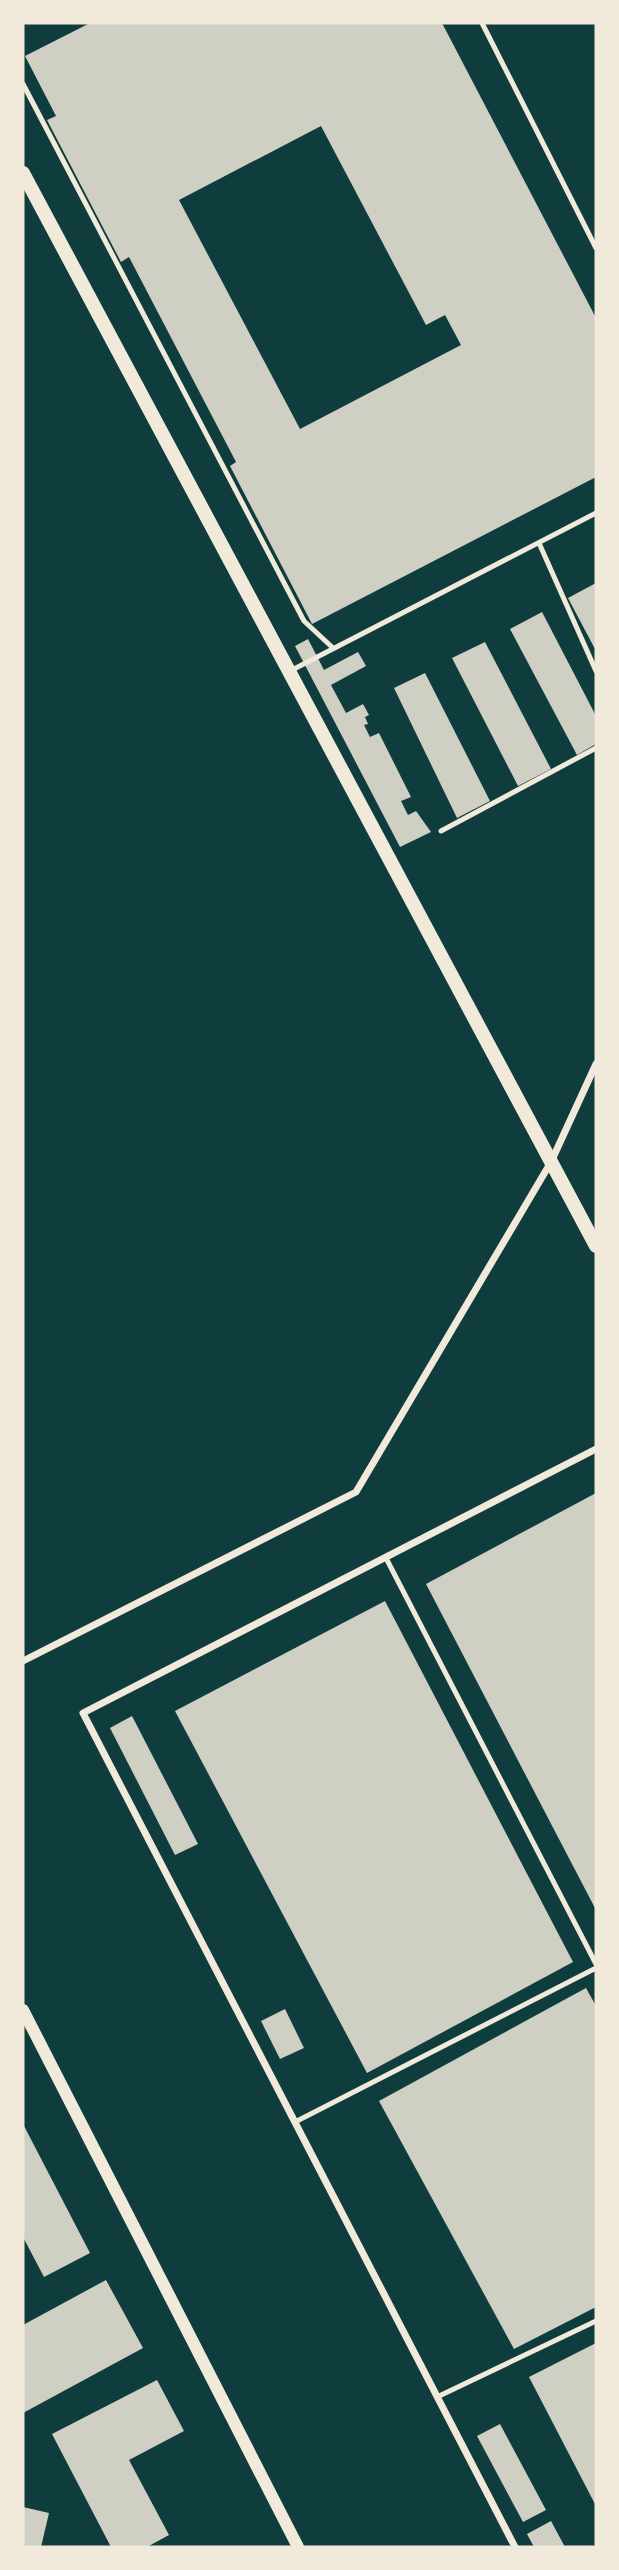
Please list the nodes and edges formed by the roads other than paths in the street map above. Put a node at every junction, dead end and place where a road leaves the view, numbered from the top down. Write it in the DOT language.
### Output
graph roads {
  1 [pos="482,23"];
  2 [pos="23,84"];
  3 [pos="23,173"];
  4 [pos="596,248"];
  5 [pos="596,513"];
  6 [pos="539,543"];
  7 [pos="333,648"];
  8 [pos="289,671"];
  9 [pos="596,671"];
  10 [pos="596,748"];
  11 [pos="441,831"];
  12 [pos="596,1064"];
  13 [pos="551,1162"];
  14 [pos="596,1246"];
  15 [pos="596,1449"];
  16 [pos="386,1558"];
  17 [pos="23,1661"];
  18 [pos="596,1966"];
  19 [pos="23,2010"];
  20 [pos="295,2122"];
  21 [pos="596,2321"];
  22 [pos="437,2398"];
  23 [pos="298,2547"];
  24 [pos="515,2547"];
  1 -- 4 [label="lane"];
  2 -- 7 [label="lane"];
  3 -- 8 [label="main road"];
  5 -- 6 [label="lane"];
  6 -- 7 [label="lane"];
  6 -- 9 [label="lane"];
  7 -- 8 [label="lane"];
  8 -- 13 [label="main road"];
  10 -- 11 [label="lane"];
  12 -- 13 [label="street"];
  13 -- 14 [label="main road"];
  13 -- 17 [label="street"];
  15 -- 16 [label="street"];
  16 -- 18 [label="lane"];
  16 -- 20 [label="street"];
  18 -- 20 [label="lane"];
  19 -- 23 [label="street"];
  20 -- 22 [label="street"];
  21 -- 22 [label="lane"];
  22 -- 24 [label="street"];
}
